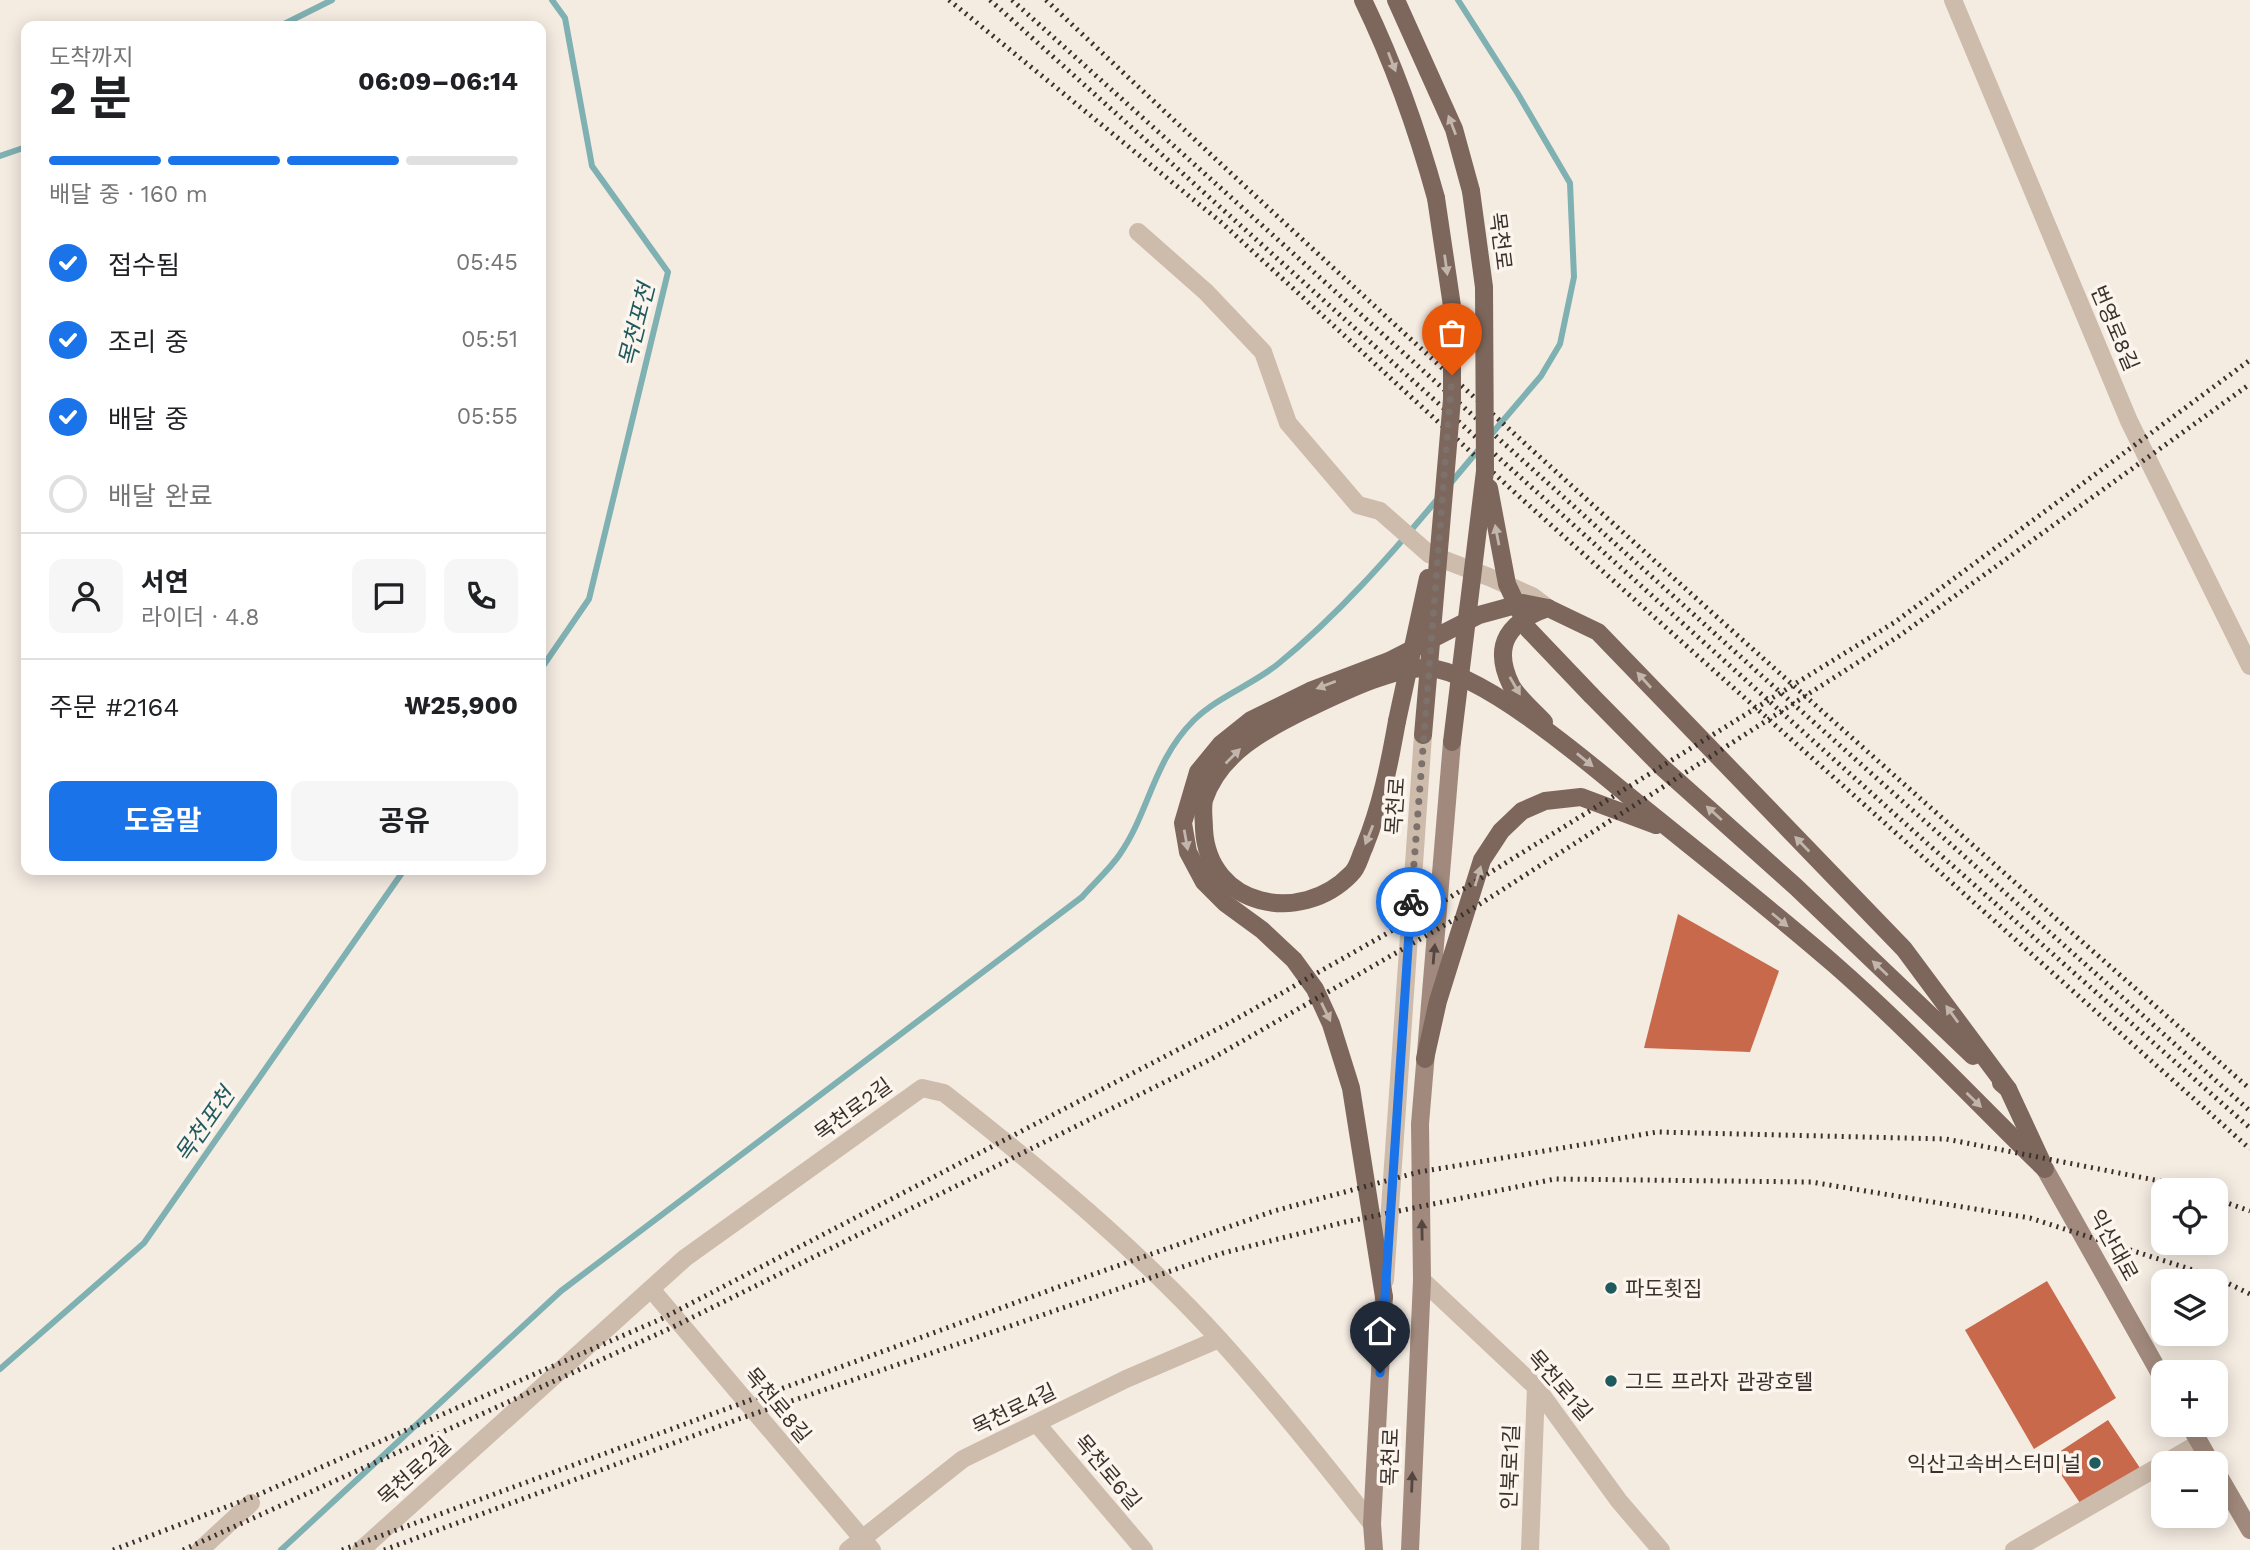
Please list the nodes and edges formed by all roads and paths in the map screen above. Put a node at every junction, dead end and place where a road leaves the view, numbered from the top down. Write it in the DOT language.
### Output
graph roads {
  1 [pos="1363,0"];
  2 [pos="1396,0"];
  3 [pos="1953,0"];
  4 [pos="1138,232"];
  5 [pos="1485,471"];
  6 [pos="1441,517"];
  7 [pos="1548,608"];
  8 [pos="2250,666"];
  9 [pos="1423,735"];
  10 [pos="1562,741"];
  11 [pos="1675,833"];
  12 [pos="1426,1059"];
  13 [pos="2008,1089"];
  14 [pos="2045,1169"];
  15 [pos="1422,1280"];
  16 [pos="651,1289"];
  17 [pos="1384,1297"];
  18 [pos="1219,1339"];
  19 [pos="2152,1360"];
  20 [pos="1536,1387"];
  21 [pos="1037,1424"];
  22 [pos="2196,1437"];
  23 [pos="2199,1443"];
  24 [pos="2185,1451"];
  25 [pos="2204,1451"];
  26 [pos="2151,1471"];
  27 [pos="2228,1492"];
  28 [pos="251,1503"];
  29 [pos="1372,1524"];
  30 [pos="2250,1531"];
  31 [pos="1647,1542"];
  32 [pos="860,1546"];
  33 [pos="200,1550"];
  34 [pos="361,1550"];
  35 [pos="1144,1550"];
  36 [pos="1374,1550"];
  37 [pos="1410,1550"];
  38 [pos="1530,1550"];
  39 [pos="1661,1550"];
  40 [pos="2014,1550"];
  1 -- 6 [label="main road, one-way, bridge"];
  5 -- 2 [label="main road, 목천로, one-way, bridge"];
  3 -- 8 [label="street, 번영로8길"];
  4 -- 7 [label="street"];
  12 -- 5 [label="main road, 목천로, one-way, bridge"];
  13 -- 5 [label="main road, one-way, bridge"];
  6 -- 9 [label="main road, bridge"];
  6 -- 10 [label="main road, one-way, bridge"];
  7 -- 10 [label="main road, one-way"];
  13 -- 7 [label="main road, one-way"];
  7 -- 17 [label="main road, one-way"];
  9 -- 17 [label="street, 목천로"];
  10 -- 11 [label="main road, one-way"];
  12 -- 11 [label="main road, one-way"];
  11 -- 14 [label="main road, one-way"];
  15 -- 12 [label="main road, 목천로, one-way"];
  13 -- 14 [label="main road"];
  14 -- 19 [label="main road, 익산대로"];
  15 -- 20 [label="street, 목천로1길"];
  37 -- 15 [label="main road, 목천로, one-way"];
  16 -- 18 [label="street, 목천로2길"];
  16 -- 32 [label="street, 목천로8길"];
  16 -- 34 [label="street, 목천로2길"];
  17 -- 29 [label="main road, 목천로"];
  18 -- 21 [label="street, 목천로4길"];
  18 -- 29 [label="street, 목천로2길"];
  20 -- 31 [label="street, 목천로1길"];
  20 -- 38 [label="street, 인북로1길"];
  21 -- 32 [label="street, 목천로4길"];
  21 -- 35 [label="street, 목천로6길"];
  22 -- 23 [label="main road"];
  23 -- 24 [label="street"];
  23 -- 25 [label="main road"];
  26 -- 40 [label="street"];
  27 -- 30 [label="main road"];
  28 -- 33 [label="street"];
  29 -- 36 [label="main road, 목천로"];
  31 -- 39 [label="street, 목천로1길"];
}
